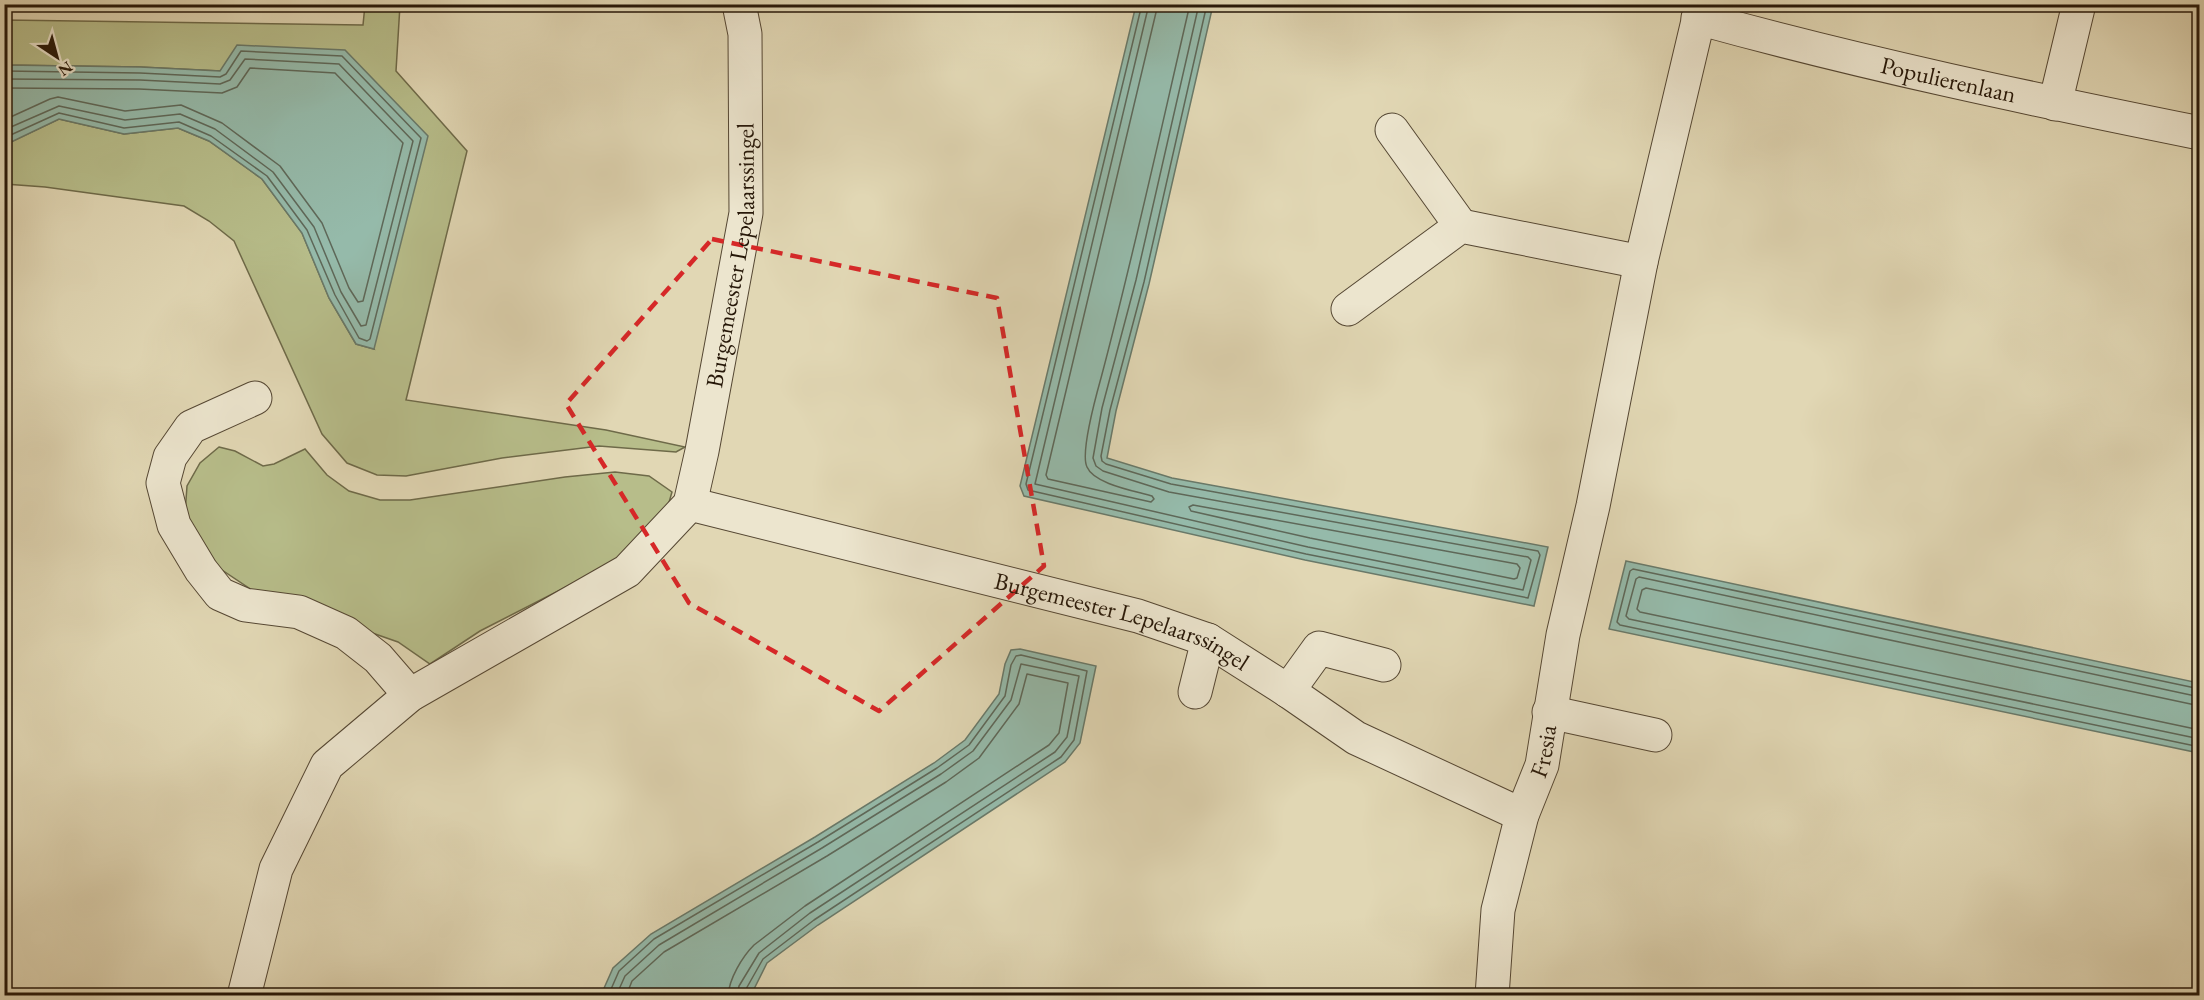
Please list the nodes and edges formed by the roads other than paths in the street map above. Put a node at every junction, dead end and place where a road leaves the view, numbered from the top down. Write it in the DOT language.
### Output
graph roads {
  1 [pos="739,4"];
  2 [pos="2079,4"];
  3 [pos="1700,11"];
  4 [pos="2055,104"];
  5 [pos="1392,130"];
  6 [pos="2199,133"];
  7 [pos="1461,226"];
  8 [pos="1641,262"];
  9 [pos="1348,309"];
  10 [pos="255,398"];
  11 [pos="690,504"];
  12 [pos="1593,506"];
  13 [pos="1208,640"];
  14 [pos="1384,665"];
  15 [pos="1288,691"];
  16 [pos="1195,692"];
  17 [pos="410,695"];
  18 [pos="1549,712"];
  19 [pos="1655,735"];
  20 [pos="1522,815"];
  21 [pos="244,996"];
  22 [pos="1492,996"];
  1 -- 11 [label="street, Burgemeester Lepelaarssingel"];
  2 -- 4 [label="street"];
  3 -- 4 [label="street, Populierenlaan"];
  3 -- 8 [label="street, Populierenlaan"];
  4 -- 6 [label="street, Populierenlaan"];
  5 -- 7 [label="street"];
  7 -- 8 [label="street"];
  7 -- 9 [label="street"];
  8 -- 12 [label="street, Populierenlaan"];
  10 -- 17 [label="street"];
  11 -- 13 [label="street, Burgemeester Lepelaarssingel"];
  11 -- 17 [label="street"];
  12 -- 18 [label="street, Fresia"];
  13 -- 15 [label="street, Burgemeester Lepelaarssingel"];
  13 -- 16 [label="street"];
  14 -- 15 [label="street"];
  15 -- 20 [label="street, Burgemeester Lepelaarssingel"];
  17 -- 21 [label="street"];
  18 -- 19 [label="street"];
  18 -- 20 [label="street, Fresia"];
  20 -- 22 [label="street, Fresia"];
}
